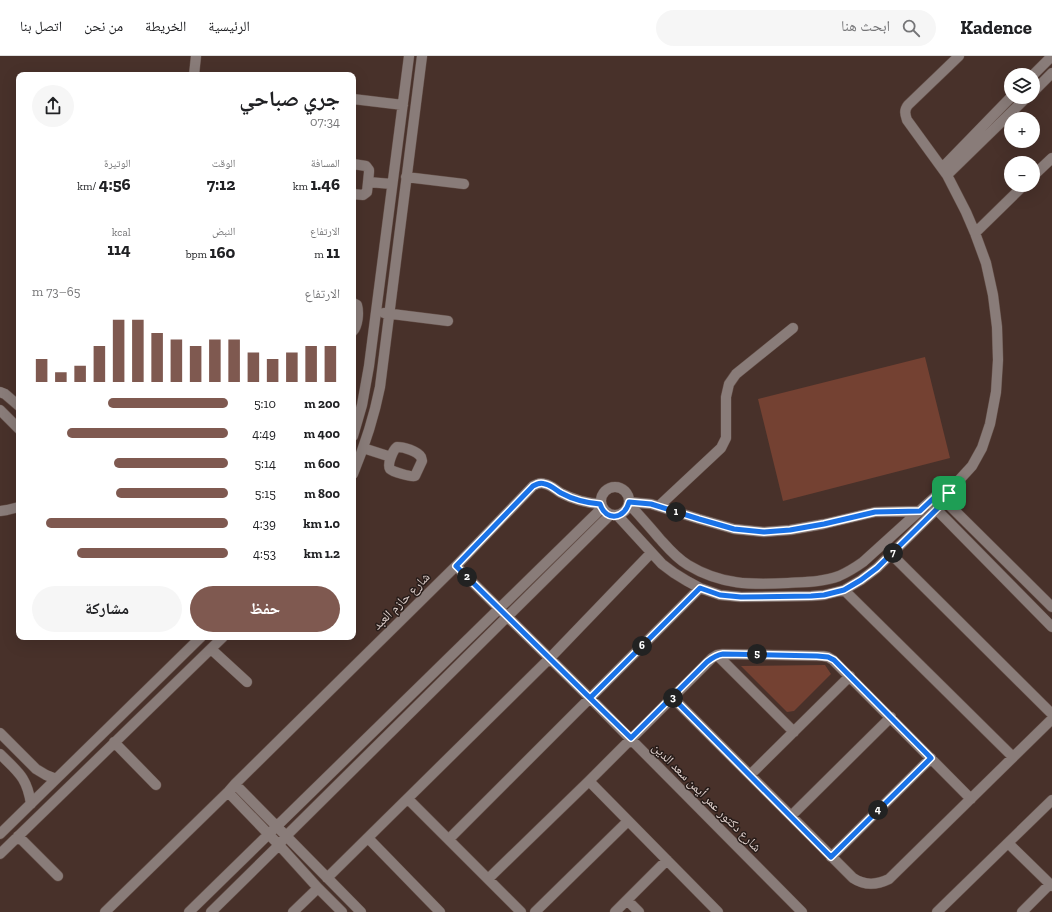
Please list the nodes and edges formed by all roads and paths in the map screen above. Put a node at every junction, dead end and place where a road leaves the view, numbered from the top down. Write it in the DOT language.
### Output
graph roads {
  1 [pos="196,56"];
  2 [pos="409,56"];
  3 [pos="422,56"];
  4 [pos="959,56"];
  5 [pos="1052,56"];
  6 [pos="1040,68"];
  7 [pos="194,72"];
  8 [pos="1052,73"];
  9 [pos="1040,85"];
  10 [pos="356,99"];
  11 [pos="1005,104"];
  12 [pos="1019,104"];
  13 [pos="403,105"];
  14 [pos="1052,158"];
  15 [pos="356,165"];
  16 [pos="1040,169"];
  17 [pos="944,171"];
  18 [pos="406,177"];
  19 [pos="368,182"];
  20 [pos="392,184"];
  21 [pos="464,184"];
  22 [pos="1017,192"];
  23 [pos="356,194"];
  24 [pos="975,233"];
  25 [pos="356,304"];
  26 [pos="389,314"];
  27 [pos="376,316"];
  28 [pos="357,318"];
  29 [pos="448,321"];
  30 [pos="356,324"];
  31 [pos="793,328"];
  32 [pos="0,392"];
  33 [pos="16,403"];
  34 [pos="0,410"];
  35 [pos="16,426"];
  36 [pos="356,426"];
  37 [pos="363,448"];
  38 [pos="391,457"];
  39 [pos="356,466"];
  40 [pos="942,497"];
  41 [pos="929,502"];
  42 [pos="629,503"];
  43 [pos="601,506"];
  44 [pos="659,506"];
  45 [pos="16,508"];
  46 [pos="937,510"];
  47 [pos="0,511"];
  48 [pos="920,511"];
  49 [pos="614,516"];
  50 [pos="651,553"];
  51 [pos="891,554"];
  52 [pos="456,566"];
  53 [pos="700,588"];
  54 [pos="844,590"];
  55 [pos="1052,607"];
  56 [pos="499,609"];
  57 [pos="508,617"];
  58 [pos="1052,627"];
  59 [pos="198,640"];
  60 [pos="221,640"];
  61 [pos="211,649"];
  62 [pos="717,655"];
  63 [pos="550,658"];
  64 [pos="850,676"];
  65 [pos="160,677"];
  66 [pos="247,682"];
  67 [pos="171,688"];
  68 [pos="672,697"];
  69 [pos="590,698"];
  70 [pos="1052,714"];
  71 [pos="891,717"];
  72 [pos="1052,719"];
  73 [pos="794,732"];
  74 [pos="0,733"];
  75 [pos="631,738"];
  76 [pos="114,742"];
  77 [pos="0,754"];
  78 [pos="1013,757"];
  79 [pos="931,758"];
  80 [pos="750,775"];
  81 [pos="56,779"];
  82 [pos="589,781"];
  83 [pos="156,785"];
  84 [pos="231,788"];
  85 [pos="408,798"];
  86 [pos="971,799"];
  87 [pos="1052,801"];
  88 [pos="31,804"];
  89 [pos="791,816"];
  90 [pos="628,821"];
  91 [pos="277,827"];
  92 [pos="0,834"];
  93 [pos="269,834"];
  94 [pos="18,836"];
  95 [pos="286,836"];
  96 [pos="368,838"];
  97 [pos="448,839"];
  98 [pos="1008,843"];
  99 [pos="279,845"];
  100 [pos="0,854"];
  101 [pos="831,857"];
  102 [pos="667,860"];
  103 [pos="58,876"];
  104 [pos="327,878"];
  105 [pos="488,879"];
  106 [pos="1051,885"];
  107 [pos="318,888"];
  108 [pos="627,900"];
  109 [pos="105,912"];
  110 [pos="190,912"];
  111 [pos="212,912"];
  112 [pos="293,912"];
  113 [pos="342,912"];
  114 [pos="361,912"];
  115 [pos="440,912"];
  116 [pos="521,912"];
  117 [pos="535,912"];
  118 [pos="615,912"];
  119 [pos="639,912"];
  120 [pos="718,912"];
  121 [pos="802,912"];
  122 [pos="937,912"];
  123 [pos="1022,912"];
  1 -- 7 [label="street"];
  2 -- 13 [label="street"];
  3 -- 18 [label="street"];
  4 -- 17 [label="street"];
  5 -- 6 [label="street"];
  8 -- 9 [label="street"];
  10 -- 13 [label="street"];
  11 -- 17 [label="street"];
  12 -- 17 [label="street"];
  13 -- 20 [label="street"];
  14 -- 16 [label="street"];
  15 -- 19 [label="street"];
  17 -- 24 [label="street"];
  18 -- 21 [label="street"];
  18 -- 26 [label="street"];
  19 -- 20 [label="street"];
  19 -- 23 [label="street"];
  20 -- 27 [label="street"];
  22 -- 24 [label="street"];
  24 -- 40 [label="street"];
  25 -- 28 [label="street"];
  26 -- 27 [label="street"];
  26 -- 29 [label="street"];
  26 -- 37 [label="street"];
  27 -- 28 [label="street"];
  27 -- 36 [label="street"];
  28 -- 30 [label="street"];
  31 -- 44 [label="street"];
  32 -- 33 [label="street"];
  34 -- 35 [label="street"];
  37 -- 38 [label="street"];
  37 -- 39 [label="street"];
  40 -- 41 [label="street"];
  40 -- 46 [label="street"];
  40 -- 55 [label="street"];
  41 -- 46 [label="street"];
  41 -- 48 [label="street"];
  42 -- 43 [label="street"];
  42 -- 44 [label="street"];
  42 -- 48 [label="street"];
  42 -- 49 [label="street"];
  43 -- 49 [label="street"];
  43 -- 52 [label="street, شارع حازم العبد"];
  43 -- 56 [label="street"];
  44 -- 48 [label="street"];
  45 -- 47 [label="street"];
  46 -- 51 [label="street"];
  46 -- 58 [label="street"];
  49 -- 50 [label="street"];
  49 -- 57 [label="street"];
  50 -- 53 [label="street"];
  50 -- 63 [label="street"];
  51 -- 54 [label="street"];
  51 -- 70 [label="street"];
  52 -- 56 [label="street, شارع دكتور عمر أيمن سعد الدين"];
  52 -- 84 [label="street, شارع حازم العبد"];
  53 -- 54 [label="street"];
  53 -- 69 [label="street"];
  54 -- 78 [label="street"];
  56 -- 57 [label="street, شارع دكتور عمر أيمن سعد الدين"];
  56 -- 91 [label="street"];
  57 -- 63 [label="street, شارع دكتور عمر أيمن سعد الدين"];
  57 -- 95 [label="street"];
  59 -- 65 [label="street"];
  60 -- 61 [label="street"];
  61 -- 66 [label="street"];
  61 -- 67 [label="street"];
  62 -- 64 [label="street"];
  62 -- 68 [label="street"];
  62 -- 73 [label="street"];
  63 -- 69 [label="street, شارع دكتور عمر أيمن سعد الدين"];
  63 -- 85 [label="street"];
  64 -- 71 [label="street"];
  64 -- 73 [label="street"];
  65 -- 67 [label="street"];
  65 -- 81 [label="street"];
  67 -- 76 [label="street"];
  68 -- 75 [label="street"];
  68 -- 80 [label="street"];
  69 -- 75 [label="street, شارع دكتور عمر أيمن سعد الدين"];
  69 -- 97 [label="street"];
  71 -- 79 [label="street"];
  71 -- 89 [label="street"];
  72 -- 78 [label="street"];
  73 -- 80 [label="street"];
  74 -- 81 [label="street"];
  75 -- 82 [label="street"];
  75 -- 121 [label="street, شارع دكتور عمر أيمن سعد الدين"];
  76 -- 83 [label="street"];
  76 -- 94 [label="street"];
  77 -- 88 [label="street"];
  78 -- 86 [label="street"];
  79 -- 86 [label="street"];
  79 -- 101 [label="street"];
  80 -- 89 [label="street"];
  81 -- 88 [label="street"];
  82 -- 90 [label="street"];
  82 -- 105 [label="street"];
  84 -- 91 [label="street"];
  84 -- 93 [label="street"];
  84 -- 109 [label="street, شارع حازم العبد"];
  85 -- 96 [label="street"];
  85 -- 97 [label="street"];
  86 -- 101 [label="street"];
  87 -- 98 [label="street"];
  88 -- 92 [label="street"];
  89 -- 101 [label="street"];
  90 -- 102 [label="street"];
  90 -- 117 [label="street"];
  91 -- 93 [label="street"];
  91 -- 95 [label="street"];
  93 -- 99 [label="street"];
  93 -- 110 [label="street"];
  94 -- 100 [label="street"];
  94 -- 103 [label="street"];
  95 -- 99 [label="street"];
  95 -- 104 [label="street"];
  96 -- 104 [label="street"];
  96 -- 115 [label="street"];
  97 -- 105 [label="street"];
  98 -- 106 [label="street"];
  98 -- 122 [label="street"];
  99 -- 107 [label="street"];
  99 -- 111 [label="street"];
  102 -- 108 [label="street"];
  102 -- 120 [label="street"];
  104 -- 114 [label="street"];
  105 -- 116 [label="street"];
  106 -- 123 [label="street"];
  107 -- 112 [label="street"];
  107 -- 113 [label="street"];
  108 -- 118 [label="street"];
  108 -- 119 [label="street"];
}
